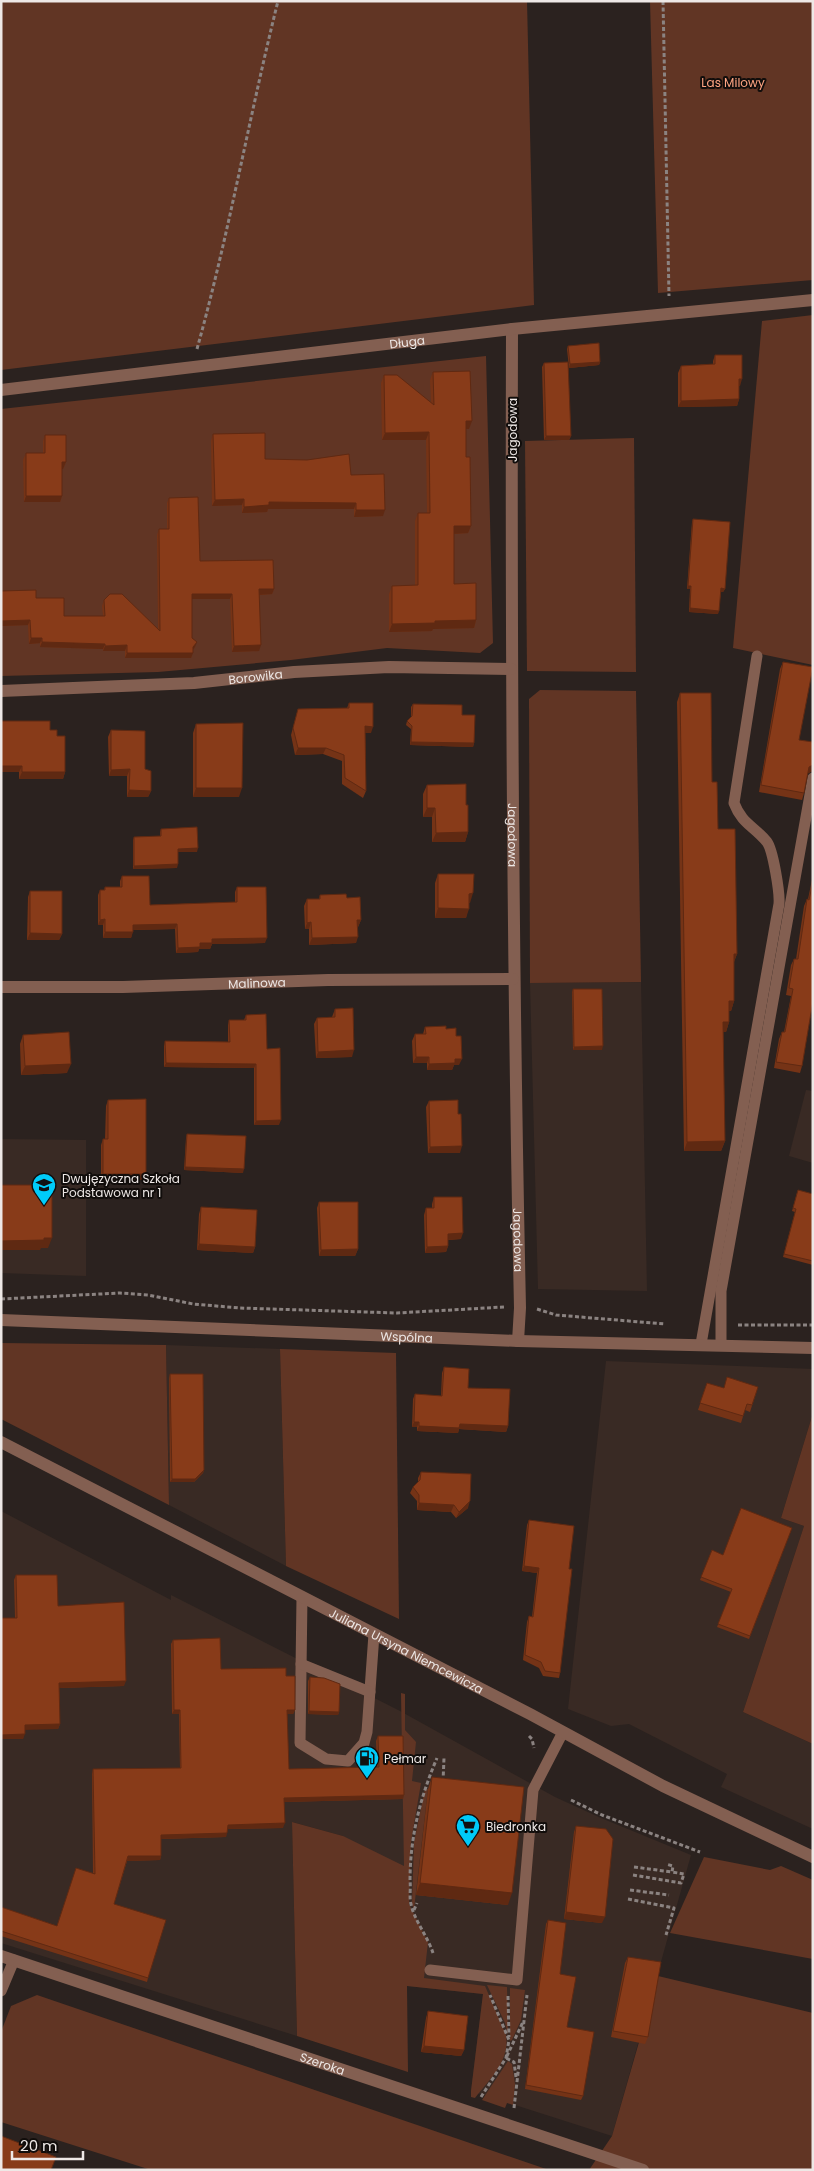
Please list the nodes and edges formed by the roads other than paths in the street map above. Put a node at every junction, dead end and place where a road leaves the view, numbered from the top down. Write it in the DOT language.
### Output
graph roads {
  1 [pos="813,300"];
  2 [pos="512,329"];
  3 [pos="1,390"];
  4 [pos="757,656"];
  5 [pos="511,669"];
  6 [pos="1,691"];
  7 [pos="813,778"];
  8 [pos="513,979"];
  9 [pos="1,987"];
  10 [pos="1,1320"];
  11 [pos="518,1341"];
  12 [pos="701,1344"];
  13 [pos="721,1345"];
  14 [pos="813,1348"];
  15 [pos="1,1442"];
  16 [pos="302,1597"];
  17 [pos="374,1634"];
  18 [pos="301,1664"];
  19 [pos="370,1692"];
  20 [pos="563,1732"];
  21 [pos="813,1857"];
  22 [pos="8,1958"];
  23 [pos="434,1970"];
  24 [pos="1,1991"];
  25 [pos="643,2170"];
  1 -- 2 [label="street, Długa"];
  2 -- 3 [label="street, Długa"];
  2 -- 5 [label="street, Jagodowa"];
  4 -- 12 [label="lane"];
  5 -- 6 [label="street, Borowika"];
  5 -- 8 [label="street, Jagodowa"];
  7 -- 13 [label="lane"];
  8 -- 9 [label="street, Malinowa"];
  8 -- 11 [label="street, Jagodowa"];
  10 -- 11 [label="street, Wspólna"];
  11 -- 12 [label="street, Wspólna"];
  12 -- 13 [label="street, Wspólna"];
  13 -- 14 [label="street, Wspólna"];
  15 -- 16 [label="street, Juliana Ursyna Niemcewicza"];
  16 -- 17 [label="street, Juliana Ursyna Niemcewicza"];
  16 -- 18 [label="lane"];
  17 -- 19 [label="lane"];
  17 -- 20 [label="street, Juliana Ursyna Niemcewicza"];
  18 -- 19 [label="lane"];
  18 -- 19 [label="lane"];
  20 -- 21 [label="street, Juliana Ursyna Niemcewicza"];
  20 -- 23 [label="lane"];
  22 -- 24 [label="lane"];
  22 -- 25 [label="street, Szeroka"];
}
